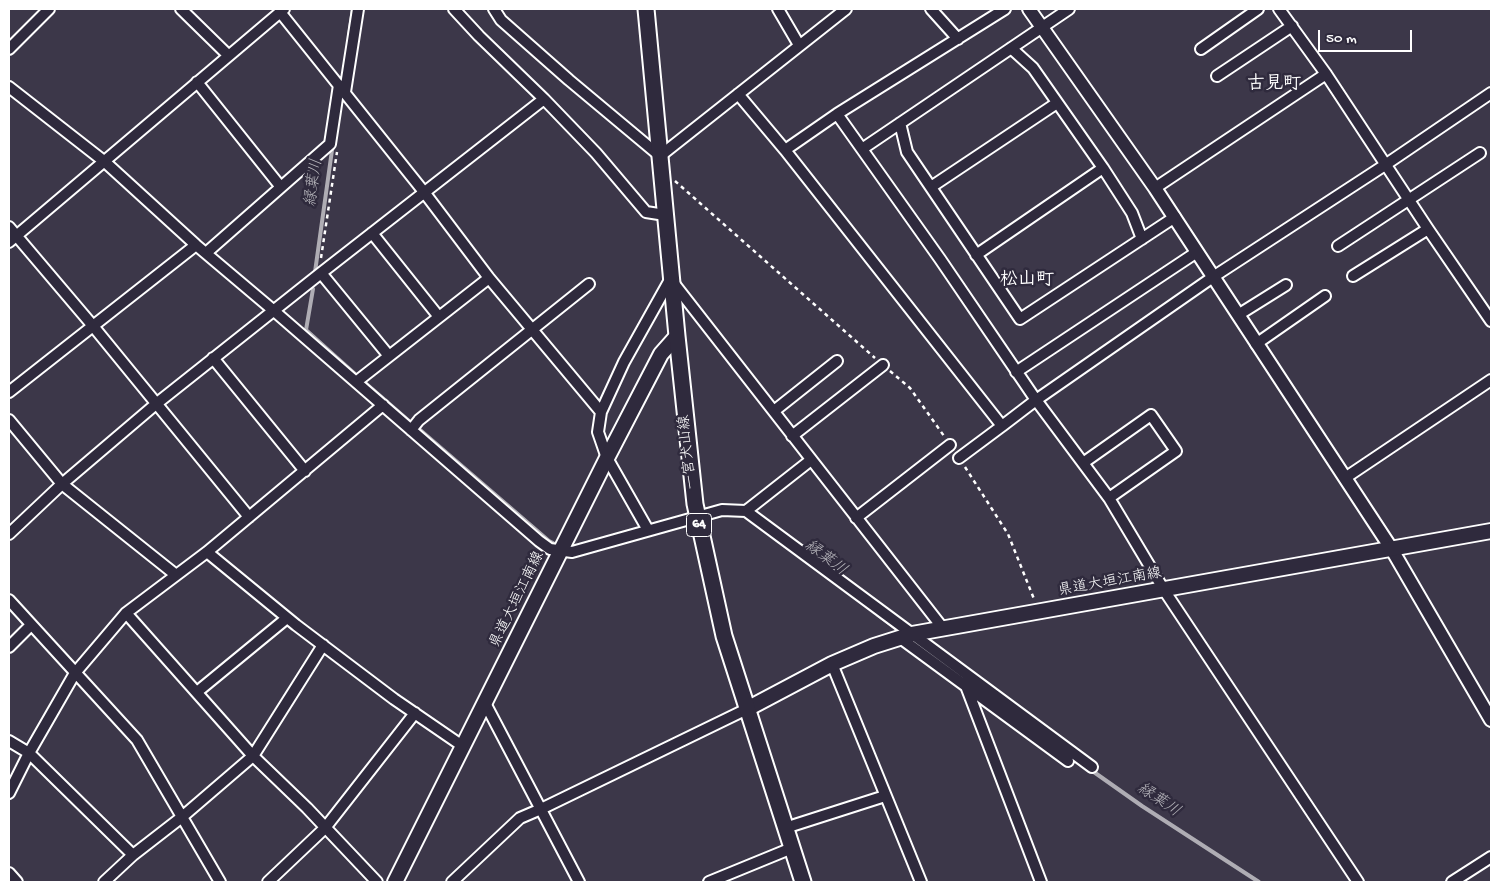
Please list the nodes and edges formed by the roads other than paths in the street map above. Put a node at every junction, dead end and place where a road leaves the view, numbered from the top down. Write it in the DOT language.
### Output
graph roads {
  1 [pos="49,9"];
  2 [pos="181,9"];
  3 [pos="358,9"];
  4 [pos="454,9"];
  5 [pos="494,9"];
  6 [pos="646,9"];
  7 [pos="778,9"];
  8 [pos="846,9"];
  9 [pos="931,9"];
  10 [pos="1005,9"];
  11 [pos="1029,9"];
  12 [pos="1069,9"];
  13 [pos="1258,9"];
  14 [pos="1279,9"];
  15 [pos="282,10"];
  16 [pos="1292,26"];
  17 [pos="1042,27"];
  18 [pos="958,39"];
  19 [pos="799,45"];
  20 [pos="1011,48"];
  21 [pos="1201,48"];
  22 [pos="9,49"];
  23 [pos="228,55"];
  24 [pos="1326,74"];
  25 [pos="1216,76"];
  26 [pos="197,82"];
  27 [pos="9,87"];
  28 [pos="342,89"];
  29 [pos="1491,93"];
  30 [pos="738,94"];
  31 [pos="544,99"];
  32 [pos="1057,103"];
  33 [pos="837,114"];
  34 [pos="900,123"];
  35 [pos="862,149"];
  36 [pos="785,150"];
  37 [pos="1480,152"];
  38 [pos="660,156"];
  39 [pos="104,162"];
  40 [pos="1385,165"];
  41 [pos="1103,168"];
  42 [pos="280,186"];
  43 [pos="931,186"];
  44 [pos="1155,188"];
  45 [pos="424,192"];
  46 [pos="1408,200"];
  47 [pos="665,215"];
  48 [pos="1175,217"];
  49 [pos="9,227"];
  50 [pos="1428,229"];
  51 [pos="372,233"];
  52 [pos="18,236"];
  53 [pos="1142,239"];
  54 [pos="9,242"];
  55 [pos="196,245"];
  56 [pos="1338,246"];
  57 [pos="1196,252"];
  58 [pos="206,253"];
  59 [pos="976,255"];
  60 [pos="320,274"];
  61 [pos="1353,276"];
  62 [pos="1213,277"];
  63 [pos="489,278"];
  64 [pos="672,279"];
  65 [pos="589,284"];
  66 [pos="1286,285"];
  67 [pos="1326,296"];
  68 [pos="274,310"];
  69 [pos="1238,315"];
  70 [pos="438,317"];
  71 [pos="1491,321"];
  72 [pos="93,326"];
  73 [pos="532,330"];
  74 [pos="677,336"];
  75 [pos="1256,344"];
  76 [pos="389,356"];
  77 [pos="213,358"];
  78 [pos="837,361"];
  79 [pos="883,365"];
  80 [pos="1016,372"];
  81 [pos="1491,380"];
  82 [pos="356,382"];
  83 [pos="9,392"];
  84 [pos="1036,400"];
  85 [pos="156,404"];
  86 [pos="383,405"];
  87 [pos="774,411"];
  88 [pos="601,412"];
  89 [pos="9,420"];
  90 [pos="1002,426"];
  91 [pos="411,430"];
  92 [pos="792,436"];
  93 [pos="950,445"];
  94 [pos="606,458"];
  95 [pos="959,458"];
  96 [pos="811,460"];
  97 [pos="1083,463"];
  98 [pos="305,471"];
  99 [pos="1345,478"];
  100 [pos="62,484"];
  101 [pos="1108,498"];
  102 [pos="746,511"];
  103 [pos="697,516"];
  104 [pos="249,517"];
  105 [pos="856,518"];
  106 [pos="648,530"];
  107 [pos="1491,531"];
  108 [pos="9,534"];
  109 [pos="1391,548"];
  110 [pos="560,551"];
  111 [pos="207,552"];
  112 [pos="176,575"];
  113 [pos="1164,590"];
  114 [pos="9,600"];
  115 [pos="126,613"];
  116 [pos="287,618"];
  117 [pos="31,625"];
  118 [pos="942,627"];
  119 [pos="905,635"];
  120 [pos="323,645"];
  121 [pos="9,647"];
  122 [pos="832,664"];
  123 [pos="75,672"];
  124 [pos="972,685"];
  125 [pos="196,692"];
  126 [pos="485,703"];
  127 [pos="748,709"];
  128 [pos="414,713"];
  129 [pos="1491,720"];
  130 [pos="1037,732"];
  131 [pos="9,741"];
  132 [pos="464,747"];
  133 [pos="29,753"];
  134 [pos="253,756"];
  135 [pos="1068,761"];
  136 [pos="1092,767"];
  137 [pos="9,793"];
  138 [pos="885,796"];
  139 [pos="541,809"];
  140 [pos="182,817"];
  141 [pos="325,828"];
  142 [pos="786,828"];
  143 [pos="792,848"];
  144 [pos="133,855"];
  145 [pos="1491,857"];
  146 [pos="9,873"];
  147 [pos="17,882"];
  148 [pos="104,882"];
  149 [pos="220,882"];
  150 [pos="268,882"];
  151 [pos="377,882"];
  152 [pos="395,882"];
  153 [pos="452,882"];
  154 [pos="579,882"];
  155 [pos="709,882"];
  156 [pos="803,882"];
  157 [pos="921,882"];
  158 [pos="1040,882"];
  159 [pos="1358,882"];
  160 [pos="1452,882"];
  1 -- 22 [label="street"];
  2 -- 23 [label="street"];
  3 -- 28 [label="street"];
  4 -- 31 [label="street"];
  5 -- 38 [label="street"];
  6 -- 38 [label="main road, 一宮犬山線 / 64"];
  7 -- 19 [label="street"];
  8 -- 19 [label="street"];
  9 -- 18 [label="street"];
  10 -- 18 [label="street"];
  11 -- 17 [label="street"];
  12 -- 17 [label="street"];
  13 -- 21 [label="street"];
  14 -- 16 [label="street"];
  15 -- 23 [label="street"];
  15 -- 28 [label="street"];
  16 -- 24 [label="street"];
  16 -- 25 [label="street"];
  17 -- 20 [label="street"];
  17 -- 44 [label="street"];
  18 -- 33 [label="street"];
  19 -- 30 [label="street"];
  20 -- 32 [label="street"];
  20 -- 34 [label="street"];
  23 -- 26 [label="street"];
  24 -- 40 [label="street"];
  24 -- 44 [label="street"];
  26 -- 39 [label="street"];
  26 -- 42 [label="street"];
  27 -- 39 [label="street"];
  28 -- 42 [label="street"];
  28 -- 45 [label="street"];
  29 -- 40 [label="street"];
  30 -- 36 [label="street"];
  30 -- 38 [label="street"];
  31 -- 45 [label="street"];
  31 -- 47 [label="street"];
  32 -- 41 [label="street"];
  32 -- 43 [label="street"];
  33 -- 35 [label="street"];
  33 -- 36 [label="street"];
  34 -- 35 [label="street"];
  34 -- 43 [label="street"];
  35 -- 80 [label="street"];
  36 -- 90 [label="street"];
  37 -- 46 [label="street"];
  38 -- 47 [label="main road, 一宮犬山線 / 64"];
  39 -- 52 [label="street"];
  39 -- 55 [label="street"];
  40 -- 46 [label="street"];
  40 -- 62 [label="street"];
  41 -- 53 [label="street"];
  41 -- 59 [label="street"];
  42 -- 58 [label="street"];
  43 -- 59 [label="street"];
  44 -- 48 [label="street"];
  45 -- 51 [label="street"];
  45 -- 63 [label="street"];
  46 -- 50 [label="street"];
  46 -- 56 [label="street"];
  47 -- 64 [label="main road, 一宮犬山線 / 64"];
  48 -- 53 [label="street"];
  48 -- 57 [label="street"];
  49 -- 52 [label="street"];
  50 -- 61 [label="street"];
  50 -- 71 [label="street"];
  51 -- 60 [label="street"];
  51 -- 70 [label="street"];
  52 -- 54 [label="street"];
  52 -- 72 [label="street"];
  53 -- 59 [label="street"];
  55 -- 58 [label="street"];
  55 -- 72 [label="street"];
  57 -- 62 [label="street"];
  57 -- 80 [label="street"];
  58 -- 68 [label="street"];
  60 -- 68 [label="street"];
  60 -- 76 [label="street"];
  62 -- 69 [label="street"];
  62 -- 84 [label="street"];
  63 -- 70 [label="street"];
  63 -- 73 [label="street"];
  64 -- 74 [label="main road, 一宮犬山線 / 64"];
  64 -- 87 [label="street"];
  64 -- 88 [label="street"];
  65 -- 73 [label="street"];
  66 -- 69 [label="street"];
  67 -- 75 [label="street"];
  68 -- 77 [label="street"];
  68 -- 82 [label="street"];
  69 -- 75 [label="street"];
  70 -- 76 [label="street"];
  72 -- 83 [label="street"];
  72 -- 85 [label="street"];
  73 -- 88 [label="street"];
  73 -- 91 [label="street"];
  74 -- 94 [label="main road, 県道大垣江南線"];
  74 -- 103 [label="main road, 一宮犬山線 / 64"];
  75 -- 99 [label="street"];
  76 -- 82 [label="street"];
  77 -- 85 [label="street"];
  77 -- 98 [label="street"];
  78 -- 87 [label="street"];
  79 -- 92 [label="street"];
  80 -- 84 [label="street"];
  81 -- 99 [label="street"];
  82 -- 86 [label="street"];
  84 -- 90 [label="street"];
  84 -- 97 [label="street"];
  85 -- 100 [label="street"];
  85 -- 104 [label="street"];
  86 -- 91 [label="street"];
  86 -- 98 [label="street"];
  87 -- 92 [label="street"];
  88 -- 94 [label="street"];
  89 -- 100 [label="street"];
  90 -- 95 [label="street"];
  91 -- 110 [label="street"];
  92 -- 96 [label="street"];
  93 -- 105 [label="street"];
  94 -- 106 [label="street"];
  94 -- 110 [label="main road, 県道大垣江南線"];
  96 -- 102 [label="street"];
  96 -- 105 [label="street"];
  97 -- 101 [label="street"];
  97 -- 101 [label="street"];
  98 -- 104 [label="street"];
  99 -- 109 [label="street"];
  100 -- 108 [label="street"];
  100 -- 112 [label="street"];
  101 -- 113 [label="street"];
  102 -- 103 [label="street"];
  102 -- 119 [label="street"];
  103 -- 106 [label="street"];
  103 -- 127 [label="main road, 一宮犬山線 / 64"];
  104 -- 111 [label="street"];
  105 -- 118 [label="street"];
  106 -- 110 [label="street"];
  107 -- 109 [label="main road, 県道大垣江南線"];
  109 -- 113 [label="main road, 県道大垣江南線"];
  109 -- 129 [label="street"];
  110 -- 126 [label="main road, 県道大垣江南線"];
  111 -- 112 [label="street"];
  111 -- 116 [label="street"];
  112 -- 115 [label="street"];
  113 -- 118 [label="main road, 県道大垣江南線"];
  113 -- 159 [label="street"];
  114 -- 117 [label="street"];
  115 -- 123 [label="street"];
  115 -- 125 [label="street"];
  116 -- 120 [label="street"];
  116 -- 125 [label="street"];
  117 -- 121 [label="street"];
  117 -- 123 [label="street"];
  118 -- 119 [label="main road, 県道大垣江南線"];
  119 -- 122 [label="main road, 県道大垣江南線"];
  119 -- 124 [label="street"];
  120 -- 128 [label="street"];
  120 -- 134 [label="street"];
  122 -- 127 [label="main road, 県道大垣江南線"];
  122 -- 138 [label="street"];
  123 -- 133 [label="street"];
  123 -- 140 [label="street"];
  124 -- 130 [label="street"];
  124 -- 158 [label="street"];
  125 -- 134 [label="street"];
  126 -- 132 [label="main road, 県道大垣江南線"];
  126 -- 139 [label="street"];
  127 -- 139 [label="street"];
  127 -- 142 [label="main road, 一宮犬山線 / 64"];
  128 -- 132 [label="street"];
  128 -- 141 [label="street"];
  130 -- 135 [label="street"];
  130 -- 136 [label="street"];
  131 -- 133 [label="street"];
  132 -- 152 [label="main road, 県道大垣江南線"];
  133 -- 137 [label="street"];
  133 -- 144 [label="street"];
  134 -- 140 [label="street"];
  134 -- 141 [label="street"];
  138 -- 142 [label="street"];
  138 -- 157 [label="street"];
  139 -- 153 [label="street"];
  139 -- 154 [label="street"];
  140 -- 144 [label="street"];
  140 -- 149 [label="street"];
  141 -- 150 [label="street"];
  141 -- 151 [label="street"];
  142 -- 143 [label="main road, 一宮犬山線 / 64"];
  143 -- 155 [label="street"];
  143 -- 156 [label="main road, 一宮犬山線 / 64"];
  144 -- 148 [label="street"];
  145 -- 160 [label="street"];
  146 -- 147 [label="street"];
}
